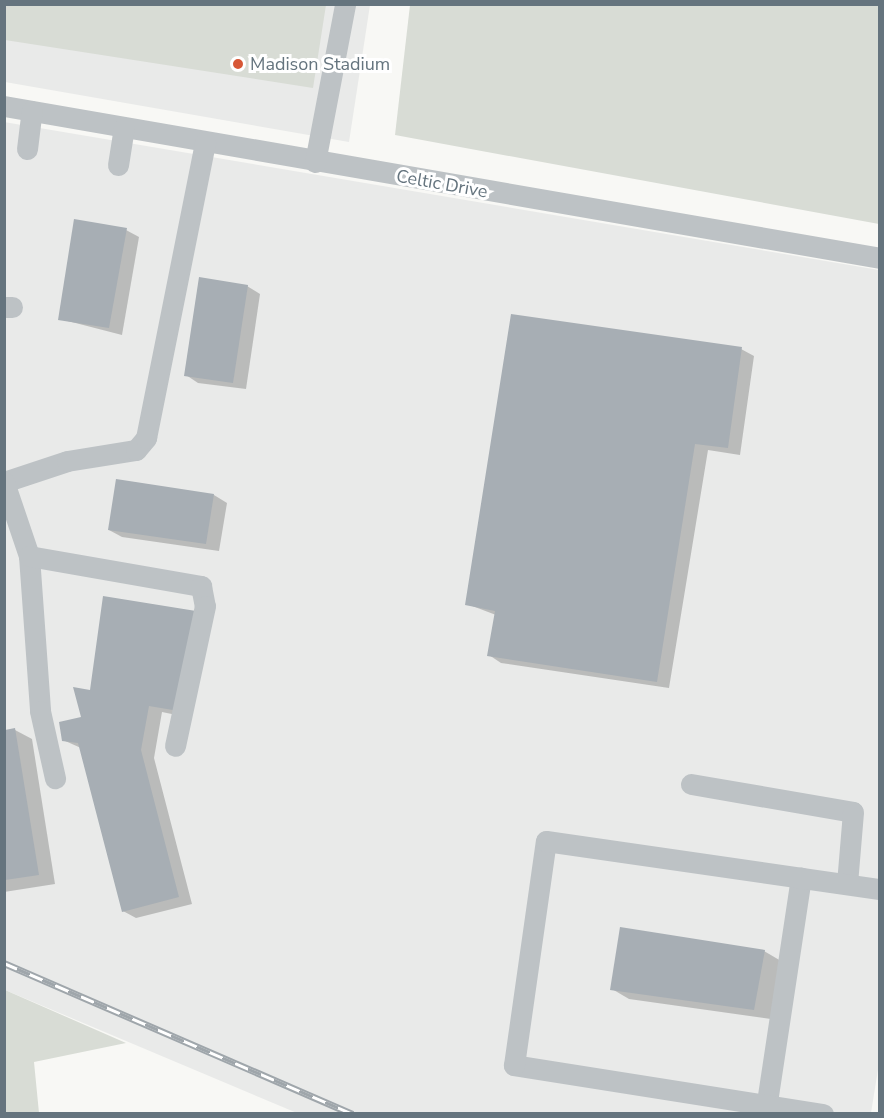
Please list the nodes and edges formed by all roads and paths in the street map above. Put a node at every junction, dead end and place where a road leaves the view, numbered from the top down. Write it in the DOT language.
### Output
graph roads {
  1 [pos="345,4"];
  2 [pos="4,106"];
  3 [pos="32,111"];
  4 [pos="124,127"];
  5 [pos="205,142"];
  6 [pos="27,149"];
  7 [pos="315,162"];
  8 [pos="118,165"];
  9 [pos="879,258"];
  10 [pos="4,482"];
  11 [pos="11,533"];
  12 [pos="29,556"];
  13 [pos="175,746"];
  14 [pos="55,778"];
  15 [pos="691,784"];
  16 [pos="801,878"];
  17 [pos="847,884"];
  18 [pos="879,889"];
  19 [pos="767,1102"];
  20 [pos="823,1113"];
  1 -- 7 [label="street"];
  2 -- 3 [label="street, Celtic Drive"];
  3 -- 4 [label="street, Celtic Drive"];
  3 -- 6 [label="street"];
  4 -- 5 [label="street, Celtic Drive"];
  4 -- 8 [label="street"];
  5 -- 7 [label="street, Celtic Drive"];
  5 -- 10 [label="street"];
  7 -- 9 [label="street, Celtic Drive"];
  10 -- 11 [label="street"];
  11 -- 12 [label="street"];
  12 -- 13 [label="street"];
  12 -- 14 [label="street"];
  15 -- 17 [label="street"];
  16 -- 17 [label="street"];
  16 -- 19 [label="street"];
  16 -- 19 [label="street"];
  17 -- 18 [label="street"];
  19 -- 20 [label="street"];
}
